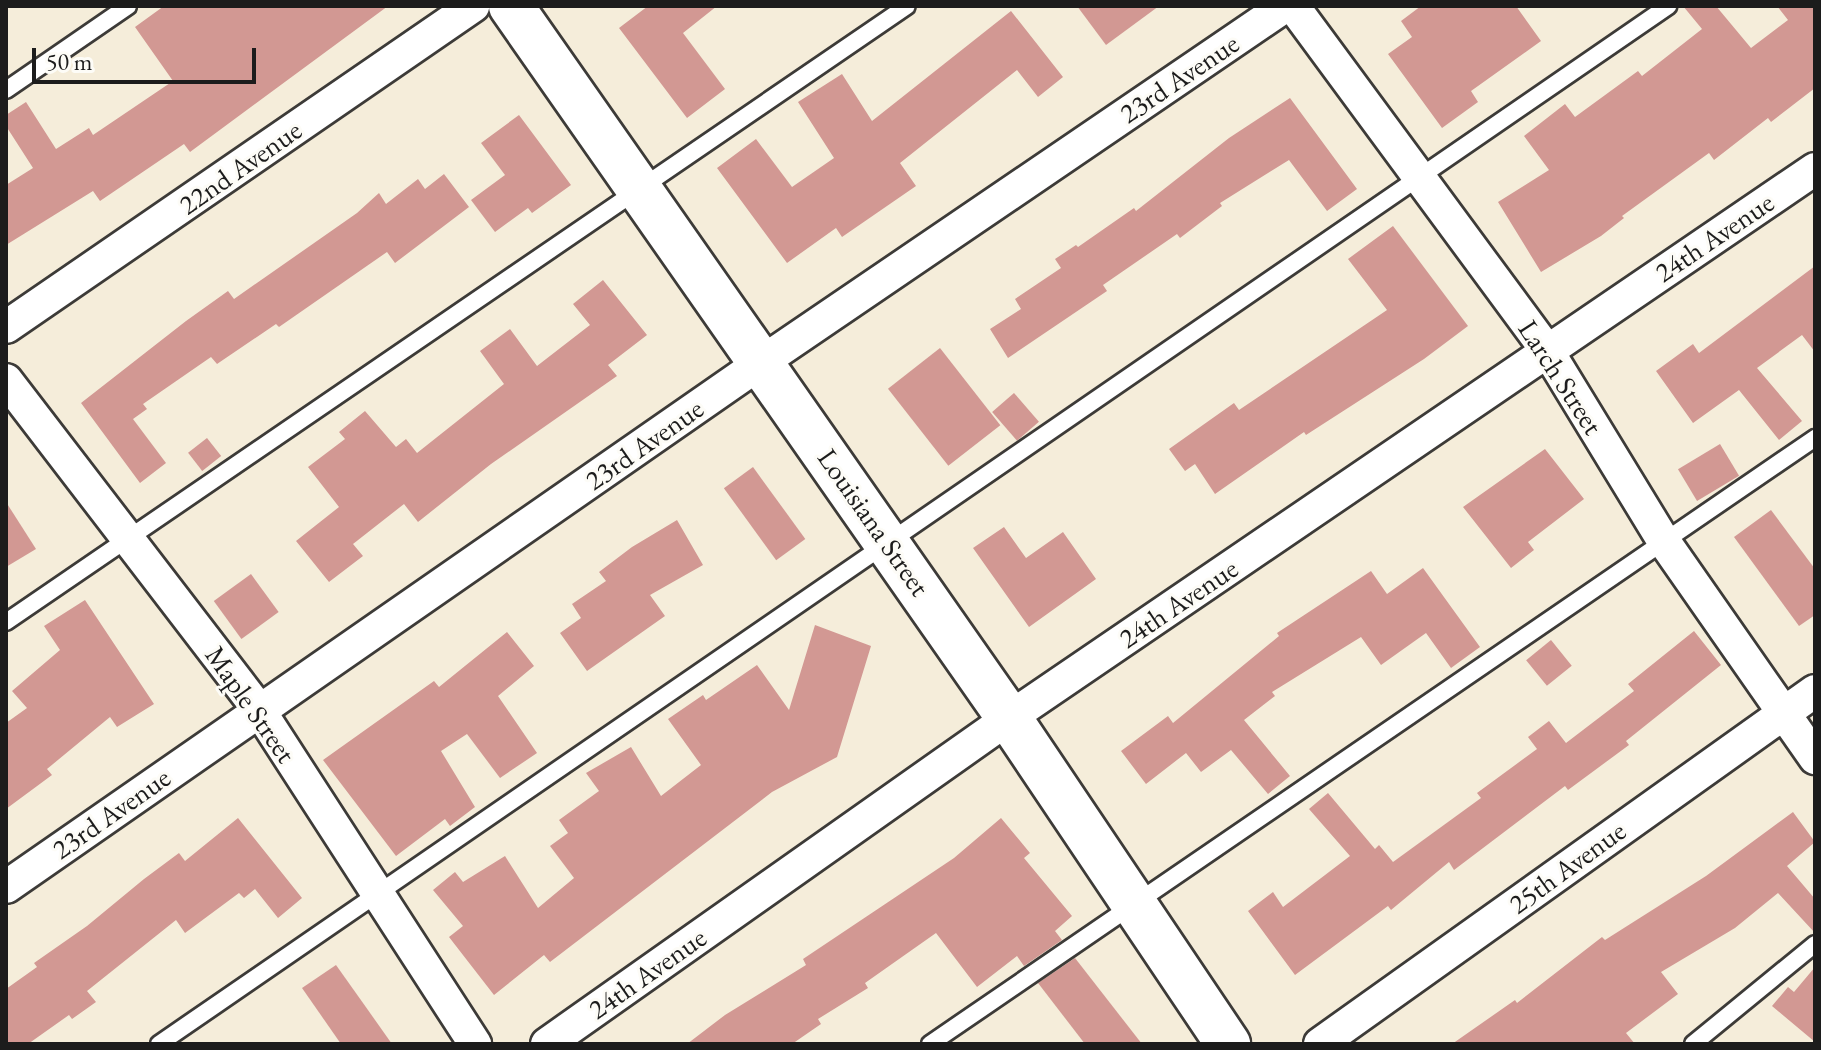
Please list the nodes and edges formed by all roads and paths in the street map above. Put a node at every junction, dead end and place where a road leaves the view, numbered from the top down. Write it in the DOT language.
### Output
graph roads {
  1 [pos="128,6"];
  2 [pos="473,6"];
  3 [pos="511,6"];
  4 [pos="907,6"];
  5 [pos="1285,6"];
  6 [pos="1293,6"];
  7 [pos="1668,6"];
  8 [pos="6,90"];
  9 [pos="1815,169"];
  10 [pos="1420,178"];
  11 [pos="639,187"];
  12 [pos="6,327"];
  13 [pos="1547,350"];
  14 [pos="762,362"];
  15 [pos="6,380"];
  16 [pos="1815,438"];
  17 [pos="128,539"];
  18 [pos="1663,540"];
  19 [pos="889,543"];
  20 [pos="6,622"];
  21 [pos="1815,691"];
  22 [pos="259,710"];
  23 [pos="1782,713"];
  24 [pos="1009,718"];
  25 [pos="1815,758"];
  26 [pos="6,887"];
  27 [pos="377,893"];
  28 [pos="1133,902"];
  29 [pos="1815,944"];
  30 [pos="159,1044"];
  31 [pos="475,1044"];
  32 [pos="547,1044"];
  33 [pos="930,1044"];
  34 [pos="1228,1044"];
  35 [pos="1320,1044"];
  36 [pos="1693,1044"];
  1 -- 8 [label="lane"];
  2 -- 12 [label="street, 22nd Avenue"];
  3 -- 11 [label="street, Louisiana Street"];
  4 -- 11 [label="lane"];
  5 -- 14 [label="street, 23rd Avenue"];
  6 -- 10 [label="street, Larch Street"];
  7 -- 10 [label="lane"];
  9 -- 13 [label="street, 24th Avenue"];
  10 -- 13 [label="street, Larch Street"];
  10 -- 19 [label="lane"];
  11 -- 14 [label="street, Louisiana Street"];
  11 -- 17 [label="lane"];
  13 -- 18 [label="street, Larch Street"];
  13 -- 24 [label="street, 24th Avenue"];
  14 -- 19 [label="street, Louisiana Street"];
  14 -- 22 [label="street, 23rd Avenue"];
  15 -- 17 [label="street, Maple Street"];
  16 -- 18 [label="lane"];
  17 -- 20 [label="lane"];
  17 -- 22 [label="street, Maple Street"];
  18 -- 23 [label="street, Larch Street"];
  18 -- 28 [label="lane"];
  19 -- 24 [label="street, Louisiana Street"];
  19 -- 27 [label="lane"];
  21 -- 23 [label="street, 25th Avenue"];
  22 -- 26 [label="street, 23rd Avenue"];
  22 -- 27 [label="street, Maple Street"];
  23 -- 25 [label="street, Larch Street"];
  23 -- 35 [label="street, 25th Avenue"];
  24 -- 28 [label="street, Louisiana Street"];
  24 -- 32 [label="street, 24th Avenue"];
  27 -- 30 [label="lane"];
  27 -- 31 [label="street, Maple Street"];
  28 -- 33 [label="lane"];
  28 -- 34 [label="street, Louisiana Street"];
  29 -- 36 [label="lane"];
}
